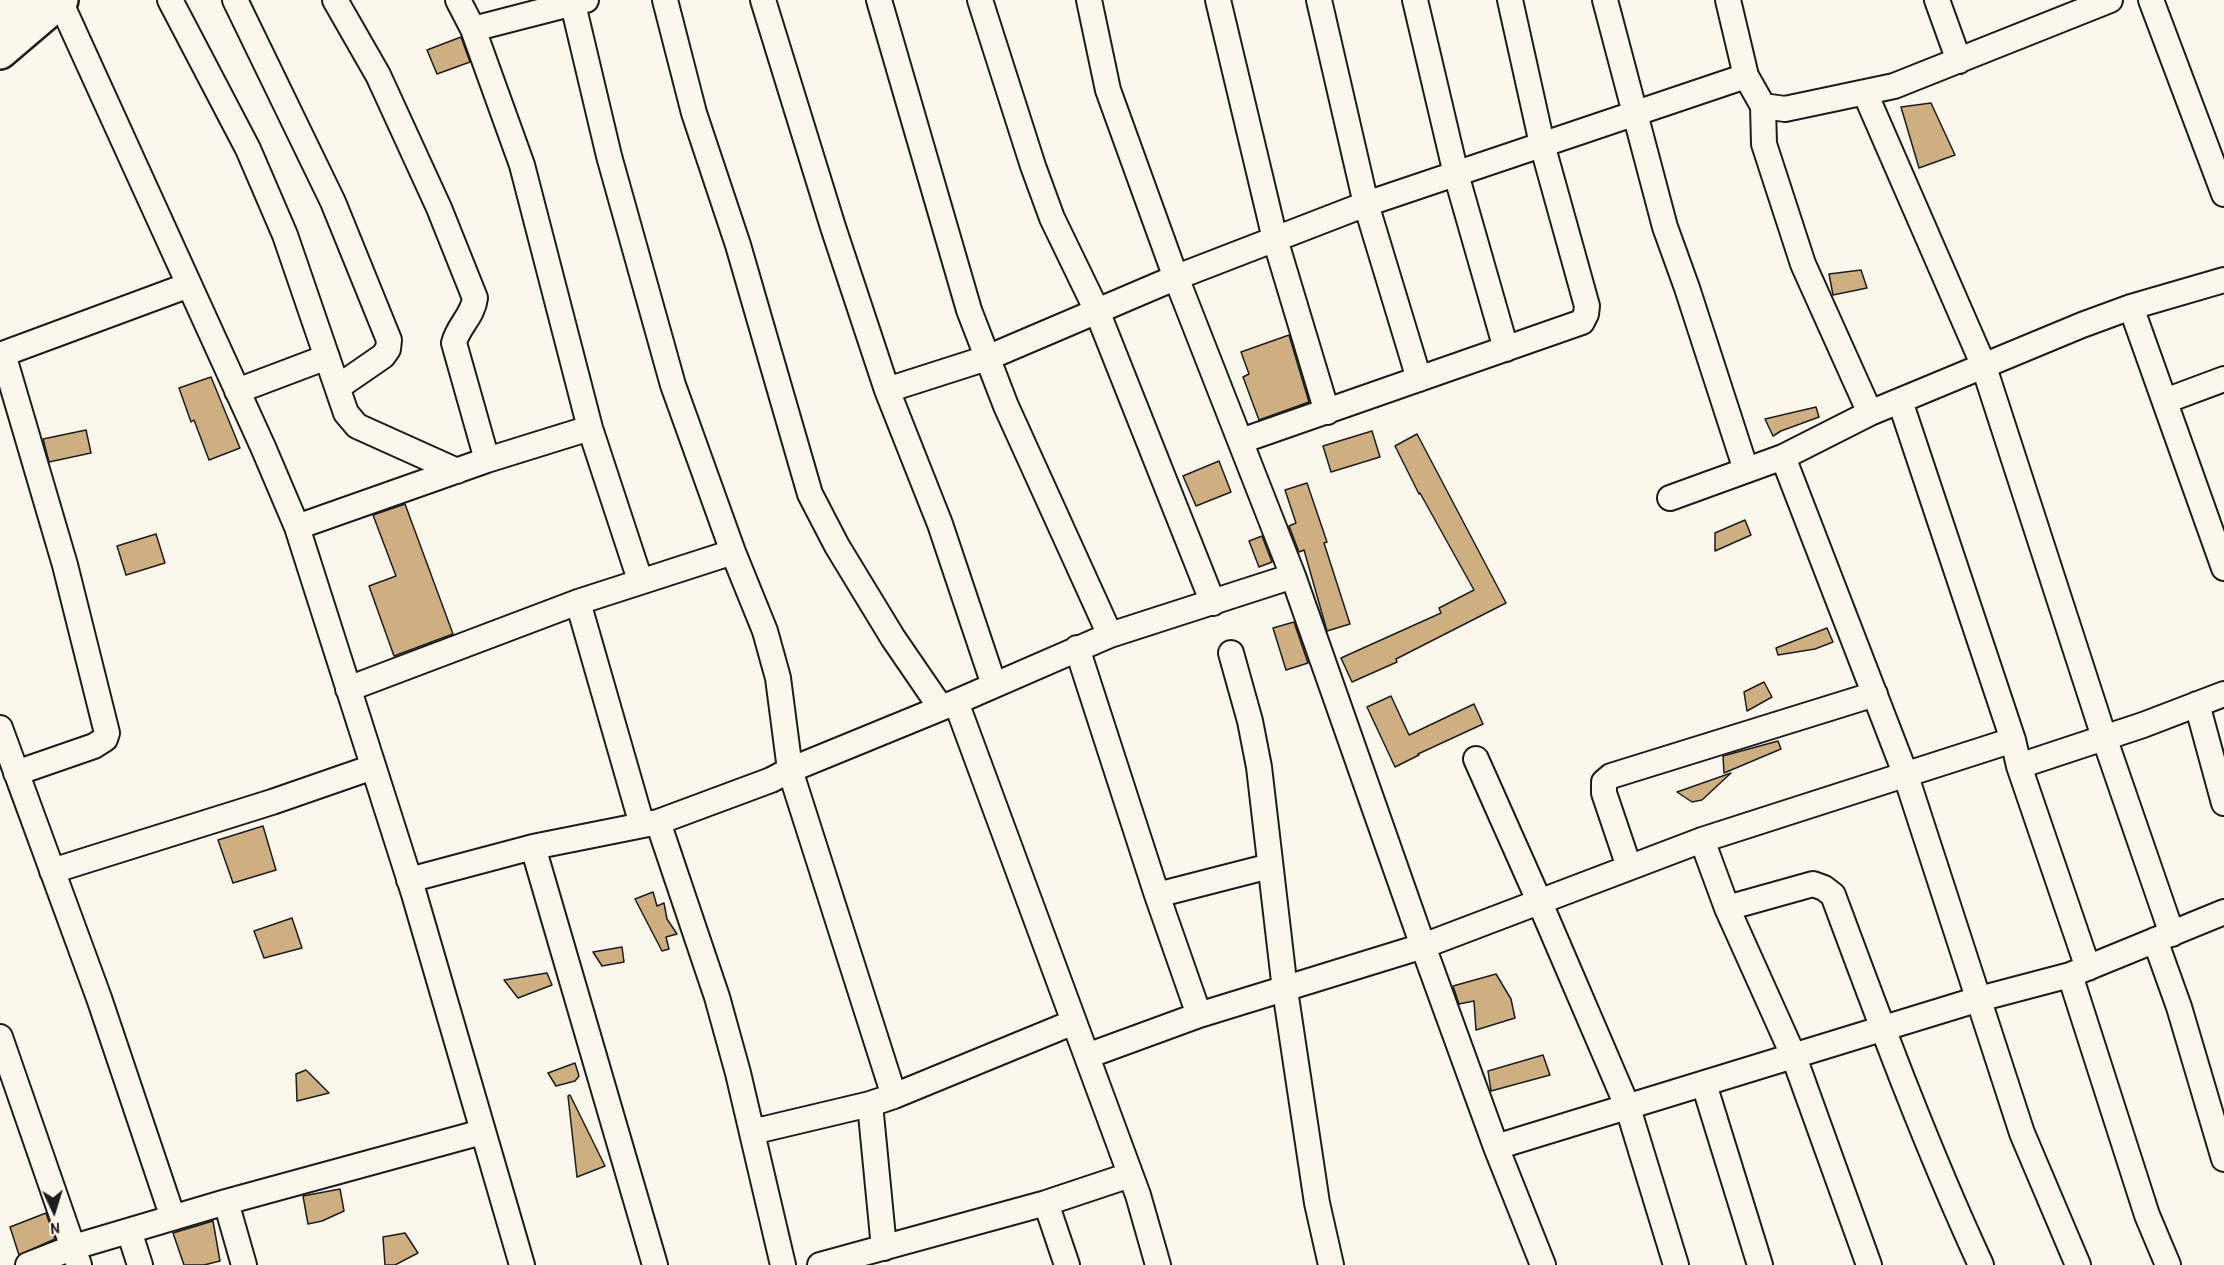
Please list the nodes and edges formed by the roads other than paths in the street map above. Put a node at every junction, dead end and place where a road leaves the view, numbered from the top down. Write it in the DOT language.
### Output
graph roads {
  1 [pos="21,0"];
  2 [pos="60,0"];
  3 [pos="170,0"];
  4 [pos="235,0"];
  5 [pos="335,0"];
  6 [pos="458,0"];
  7 [pos="665,0"];
  8 [pos="763,0"];
  9 [pos="879,0"];
  10 [pos="980,0"];
  11 [pos="1089,0"];
  12 [pos="1218,0"];
  13 [pos="1319,0"];
  14 [pos="1415,0"];
  15 [pos="1510,0"];
  16 [pos="1605,0"];
  17 [pos="1728,0"];
  18 [pos="1937,0"];
  19 [pos="2110,0"];
  20 [pos="2151,0"];
  21 [pos="577,1"];
  22 [pos="2060,9"];
  23 [pos="0,19"];
  24 [pos="473,29"];
  25 [pos="0,52"];
  26 [pos="1959,61"];
  27 [pos="1746,76"];
  28 [pos="1865,93"];
  29 [pos="1763,106"];
  30 [pos="1637,114"];
  31 [pos="1542,144"];
  32 [pos="1456,174"];
  33 [pos="2224,194"];
  34 [pos="1366,204"];
  35 [pos="1275,239"];
  36 [pos="1177,277"];
  37 [pos="2224,280"];
  38 [pos="189,285"];
  39 [pos="2131,307"];
  40 [pos="1096,311"];
  41 [pos="1506,349"];
  42 [pos="2,354"];
  43 [pos="327,357"];
  44 [pos="987,358"];
  45 [pos="1983,364"];
  46 [pos="1419,379"];
  47 [pos="2224,379"];
  48 [pos="338,387"];
  49 [pos="887,390"];
  50 [pos="237,391"];
  51 [pos="1900,401"];
  52 [pos="2165,401"];
  53 [pos="1326,412"];
  54 [pos="1870,413"];
  55 [pos="590,428"];
  56 [pos="1241,441"];
  57 [pos="1783,457"];
  58 [pos="488,460"];
  59 [pos="1746,470"];
  60 [pos="457,471"];
  61 [pos="1670,498"];
  62 [pos="297,527"];
  63 [pos="734,552"];
  64 [pos="2224,568"];
  65 [pos="1293,576"];
  66 [pos="640,580"];
  67 [pos="578,602"];
  68 [pos="1213,603"];
  69 [pos="1110,634"];
  70 [pos="1077,648"];
  71 [pos="1231,653"];
  72 [pos="994,685"];
  73 [pos="348,689"];
  74 [pos="1875,694"];
  75 [pos="2224,694"];
  76 [pos="2197,704"];
  77 [pos="949,705"];
  78 [pos="0,728"];
  79 [pos="2104,737"];
  80 [pos="2013,740"];
  81 [pos="1476,759"];
  82 [pos="2019,766"];
  83 [pos="373,767"];
  84 [pos="790,770"];
  85 [pos="16,773"];
  86 [pos="1905,773"];
  87 [pos="2224,803"];
  88 [pos="650,824"];
  89 [pos="1702,840"];
  90 [pos="533,847"];
  91 [pos="1270,866"];
  92 [pos="1629,867"];
  93 [pos="52,871"];
  94 [pos="410,880"];
  95 [pos="1157,894"];
  96 [pos="1540,903"];
  97 [pos="1727,908"];
  98 [pos="2224,912"];
  99 [pos="2164,937"];
  100 [pos="1423,946"];
  101 [pos="2079,971"];
  102 [pos="1284,990"];
  103 [pos="1979,999"];
  104 [pos="1199,1015"];
  105 [pos="1074,1022"];
  106 [pos="1883,1029"];
  107 [pos="0,1037"];
  108 [pos="1087,1056"];
  109 [pos="1794,1057"];
  110 [pos="1704,1084"];
  111 [pos="894,1096"];
  112 [pos="870,1104"];
  113 [pos="1628,1108"];
  114 [pos="482,1132"];
  115 [pos="752,1132"];
  116 [pos="1496,1147"];
  117 [pos="2224,1159"];
  118 [pos="1130,1175"];
  119 [pos="226,1202"];
  120 [pos="1046,1203"];
  121 [pos="173,1218"];
  122 [pos="129,1231"];
  123 [pos="884,1248"];
  124 [pos="76,1256"];
  125 [pos="28,1265"];
  126 [pos="140,1265"];
  127 [pos="244,1265"];
  128 [pos="522,1265"];
  129 [pos="655,1265"];
  130 [pos="783,1265"];
  131 [pos="820,1265"];
  132 [pos="1066,1265"];
  133 [pos="1158,1265"];
  134 [pos="1331,1265"];
  135 [pos="1543,1265"];
  136 [pos="1676,1265"];
  137 [pos="1760,1265"];
  138 [pos="1869,1265"];
  139 [pos="1981,1265"];
  140 [pos="2078,1265"];
  141 [pos="2168,1265"];
  1 -- 23 [label="main road"];
  2 -- 25 [label="main road"];
  2 -- 38 [label="street"];
  3 -- 43 [label="street"];
  4 -- 48 [label="street"];
  5 -- 58 [label="street"];
  6 -- 24 [label="street"];
  7 -- 77 [label="street"];
  8 -- 49 [label="street"];
  9 -- 44 [label="street"];
  10 -- 40 [label="street"];
  11 -- 36 [label="street"];
  12 -- 35 [label="street"];
  13 -- 34 [label="street"];
  14 -- 32 [label="street"];
  15 -- 31 [label="street"];
  16 -- 30 [label="street"];
  17 -- 27 [label="street"];
  18 -- 26 [label="street"];
  19 -- 22 [label="street"];
  20 -- 33 [label="street"];
  21 -- 24 [label="street"];
  21 -- 63 [label="street"];
  22 -- 26 [label="street"];
  24 -- 55 [label="street"];
  26 -- 28 [label="street"];
  27 -- 29 [label="street"];
  27 -- 30 [label="street"];
  28 -- 29 [label="street"];
  28 -- 45 [label="street"];
  29 -- 54 [label="street"];
  30 -- 31 [label="street"];
  30 -- 59 [label="street"];
  31 -- 32 [label="street"];
  31 -- 41 [label="street"];
  32 -- 34 [label="street"];
  32 -- 41 [label="street"];
  34 -- 35 [label="street"];
  34 -- 46 [label="street"];
  35 -- 36 [label="street"];
  35 -- 53 [label="street"];
  36 -- 40 [label="street"];
  36 -- 56 [label="street"];
  37 -- 39 [label="street"];
  38 -- 42 [label="street"];
  38 -- 50 [label="street"];
  39 -- 45 [label="street"];
  39 -- 52 [label="street"];
  40 -- 44 [label="street"];
  40 -- 68 [label="street"];
  41 -- 46 [label="street"];
  42 -- 85 [label="street"];
  43 -- 48 [label="street"];
  43 -- 50 [label="street"];
  44 -- 49 [label="street"];
  44 -- 69 [label="street"];
  45 -- 51 [label="street"];
  45 -- 79 [label="street"];
  46 -- 53 [label="street"];
  47 -- 52 [label="street"];
  48 -- 60 [label="street"];
  49 -- 72 [label="street"];
  50 -- 62 [label="street"];
  51 -- 54 [label="street"];
  51 -- 80 [label="street"];
  52 -- 64 [label="street"];
  53 -- 56 [label="street"];
  54 -- 57 [label="street"];
  55 -- 58 [label="street"];
  55 -- 66 [label="street"];
  56 -- 65 [label="street"];
  57 -- 59 [label="street"];
  57 -- 74 [label="street"];
  58 -- 60 [label="street"];
  59 -- 61 [label="street"];
  60 -- 62 [label="street"];
  62 -- 73 [label="street"];
  63 -- 66 [label="street"];
  63 -- 84 [label="street"];
  65 -- 68 [label="street"];
  65 -- 100 [label="street"];
  66 -- 67 [label="street"];
  67 -- 73 [label="street"];
  67 -- 88 [label="street"];
  68 -- 69 [label="street"];
  69 -- 70 [label="street"];
  70 -- 72 [label="street"];
  70 -- 95 [label="street"];
  71 -- 91 [label="street"];
  72 -- 77 [label="street"];
  73 -- 83 [label="street"];
  74 -- 86 [label="street"];
  74 -- 92 [label="street"];
  75 -- 76 [label="street"];
  76 -- 79 [label="street"];
  76 -- 87 [label="street"];
  77 -- 84 [label="street"];
  77 -- 105 [label="street"];
  78 -- 85 [label="street"];
  79 -- 82 [label="street"];
  79 -- 99 [label="street"];
  80 -- 82 [label="street"];
  80 -- 86 [label="street"];
  81 -- 96 [label="street"];
  82 -- 101 [label="street"];
  83 -- 93 [label="street"];
  83 -- 94 [label="street"];
  84 -- 88 [label="street"];
  84 -- 111 [label="street"];
  85 -- 93 [label="street"];
  86 -- 89 [label="street"];
  86 -- 103 [label="street"];
  88 -- 90 [label="street"];
  88 -- 115 [label="street"];
  89 -- 92 [label="street"];
  89 -- 97 [label="street"];
  90 -- 94 [label="street"];
  90 -- 129 [label="street"];
  91 -- 95 [label="street"];
  91 -- 102 [label="street"];
  92 -- 96 [label="street"];
  93 -- 121 [label="street"];
  94 -- 114 [label="street"];
  95 -- 104 [label="street"];
  96 -- 100 [label="street"];
  96 -- 113 [label="street"];
  97 -- 106 [label="street"];
  97 -- 109 [label="street"];
  98 -- 99 [label="street"];
  99 -- 101 [label="street"];
  99 -- 117 [label="street"];
  100 -- 102 [label="street"];
  100 -- 116 [label="street"];
  101 -- 103 [label="street"];
  101 -- 141 [label="street"];
  102 -- 104 [label="street"];
  102 -- 134 [label="street"];
  103 -- 106 [label="street"];
  103 -- 140 [label="street"];
  104 -- 108 [label="street"];
  105 -- 108 [label="street"];
  105 -- 111 [label="street"];
  106 -- 109 [label="street"];
  106 -- 139 [label="street"];
  107 -- 124 [label="street"];
  108 -- 118 [label="street"];
  109 -- 110 [label="street"];
  109 -- 138 [label="street"];
  110 -- 113 [label="street"];
  110 -- 137 [label="street"];
  111 -- 112 [label="street"];
  112 -- 115 [label="street"];
  112 -- 123 [label="street"];
  113 -- 116 [label="street"];
  113 -- 136 [label="street"];
  114 -- 119 [label="street"];
  114 -- 128 [label="street"];
  115 -- 130 [label="street"];
  116 -- 135 [label="street"];
  118 -- 120 [label="street"];
  118 -- 133 [label="street"];
  119 -- 121 [label="street"];
  119 -- 127 [label="street"];
  120 -- 123 [label="street"];
  120 -- 132 [label="street"];
  121 -- 122 [label="street"];
  122 -- 124 [label="street"];
  122 -- 126 [label="street"];
  123 -- 131 [label="street"];
  124 -- 125 [label="street"];
}
